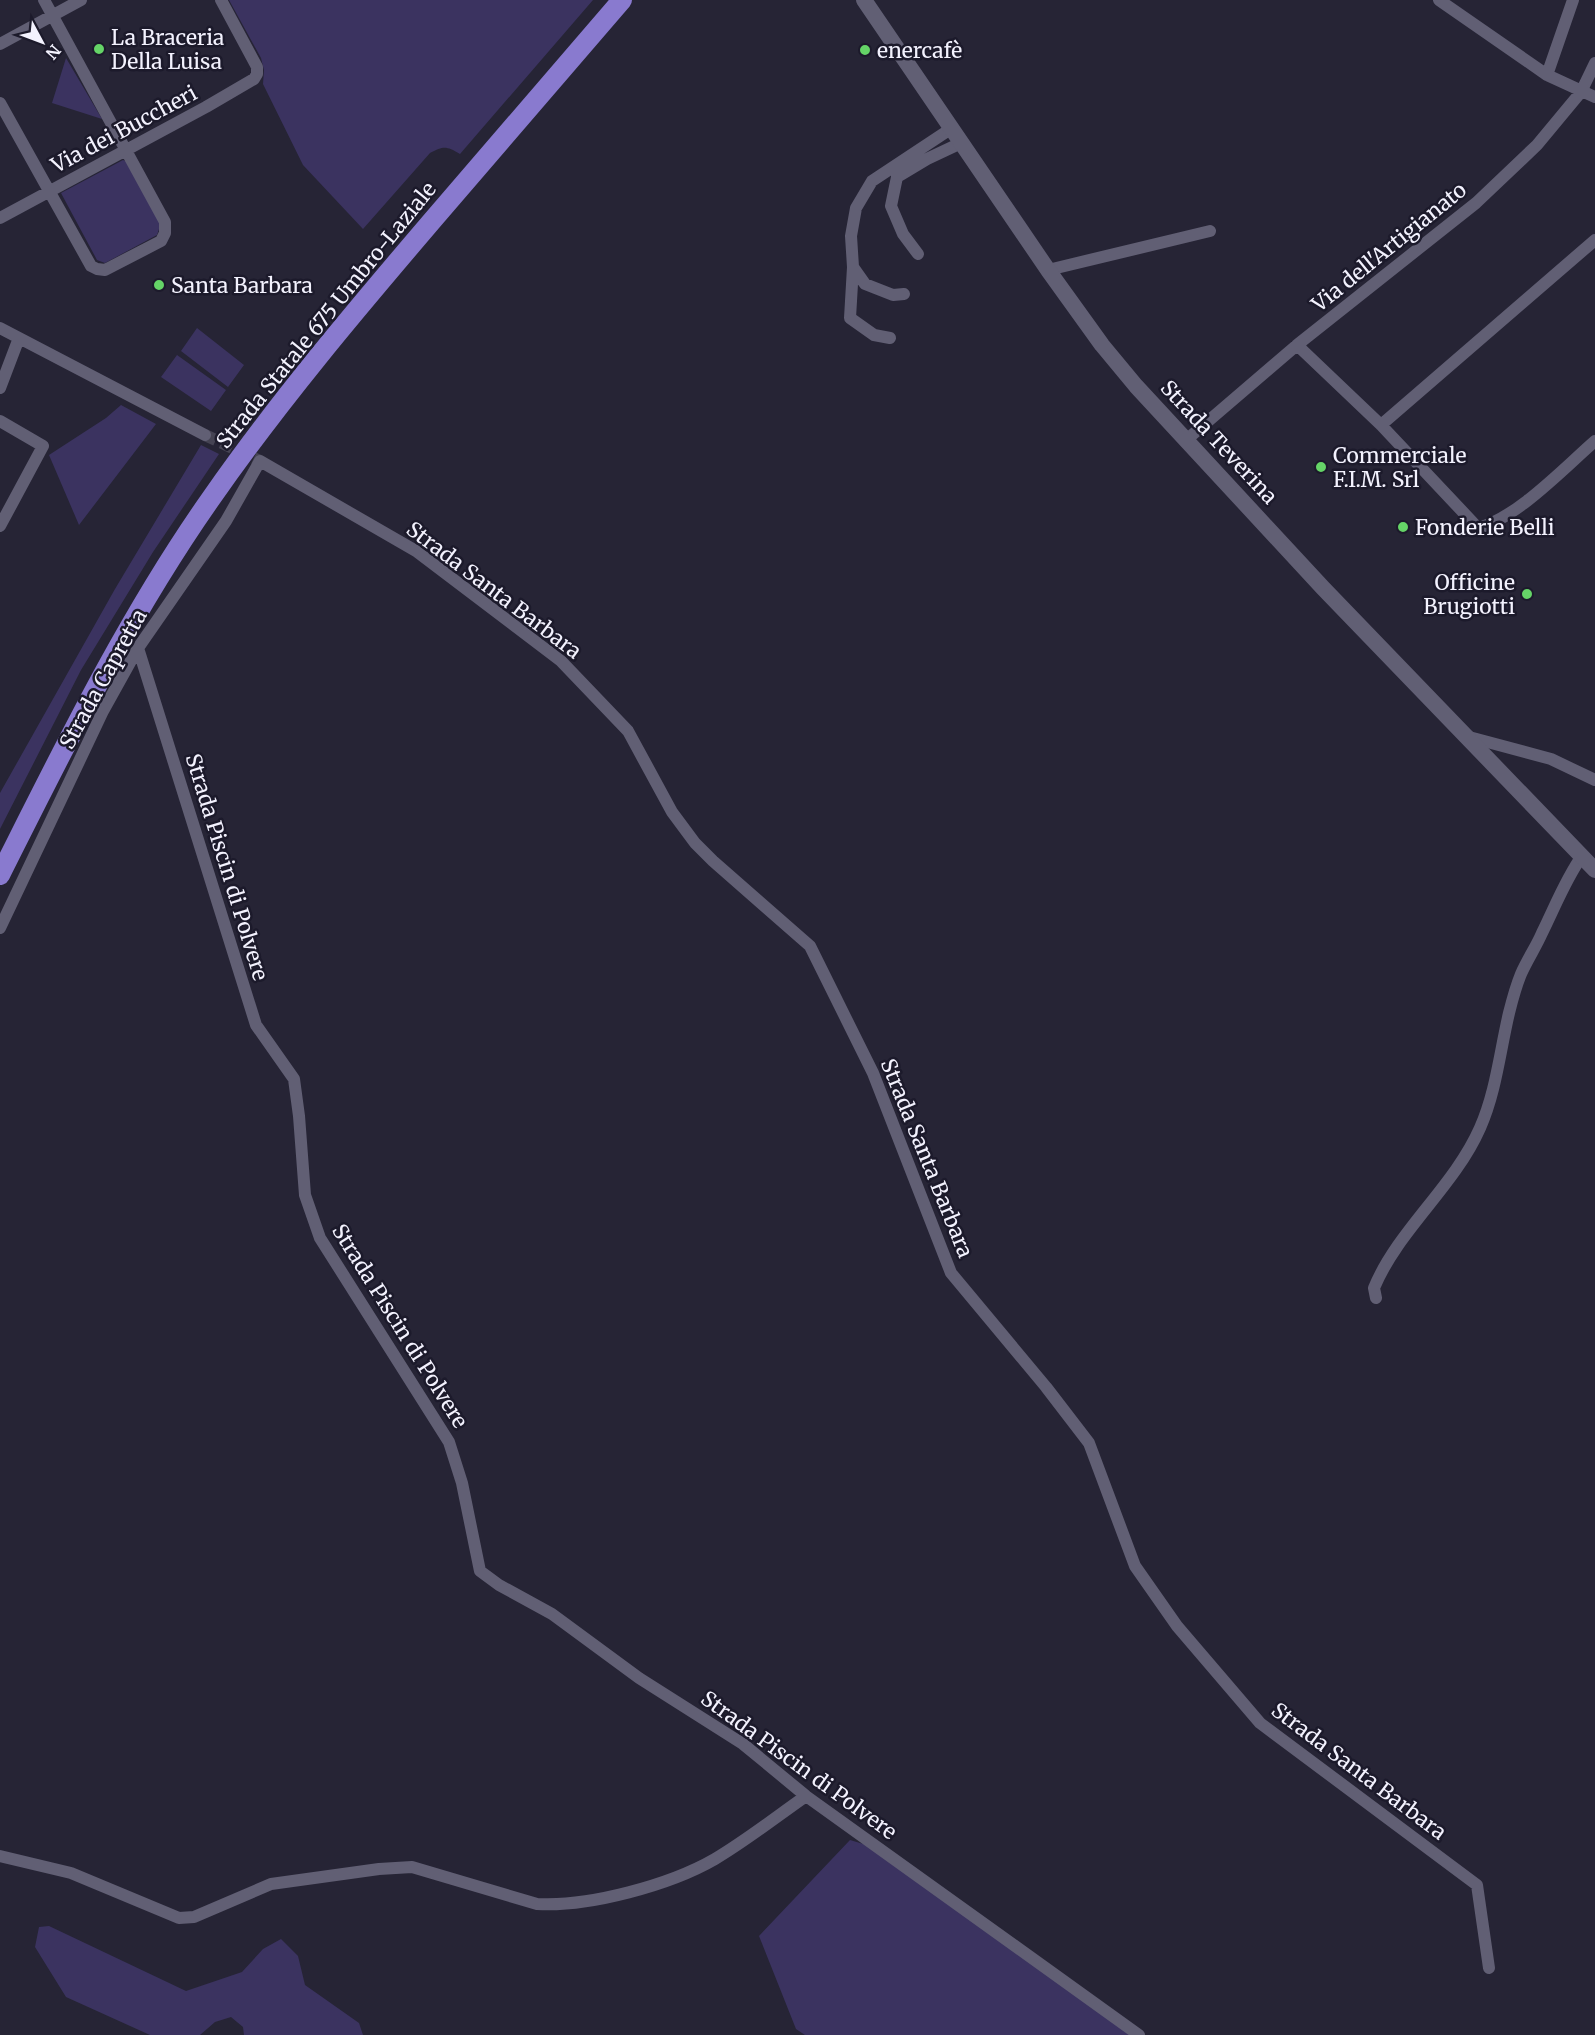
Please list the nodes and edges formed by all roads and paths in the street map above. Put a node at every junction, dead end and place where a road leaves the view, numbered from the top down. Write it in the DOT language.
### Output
graph roads {
  1 [pos="44,0"];
  2 [pos="81,0"];
  3 [pos="222,0"];
  4 [pos="606,0"];
  5 [pos="622,0"];
  6 [pos="864,0"];
  7 [pos="1438,0"];
  8 [pos="1573,0"];
  9 [pos="52,16"];
  10 [pos="0,44"];
  11 [pos="1595,63"];
  12 [pos="1546,75"];
  13 [pos="1581,92"];
  14 [pos="1595,98"];
  15 [pos="0,103"];
  16 [pos="952,128"];
  17 [pos="961,143"];
  18 [pos="126,149"];
  19 [pos="50,191"];
  20 [pos="0,218"];
  21 [pos="1210,231"];
  22 [pos="1595,240"];
  23 [pos="918,254"];
  24 [pos="853,267"];
  25 [pos="1048,270"];
  26 [pos="904,294"];
  27 [pos="0,328"];
  28 [pos="19,338"];
  29 [pos="890,338"];
  30 [pos="1297,345"];
  31 [pos="0,388"];
  32 [pos="0,421"];
  33 [pos="1381,425"];
  34 [pos="205,435"];
  35 [pos="1185,441"];
  36 [pos="1595,441"];
  37 [pos="260,461"];
  38 [pos="0,526"];
  39 [pos="138,648"];
  40 [pos="1468,737"];
  41 [pos="1595,780"];
  42 [pos="0,849"];
  43 [pos="1582,856"];
  44 [pos="1595,870"];
  45 [pos="0,875"];
  46 [pos="0,928"];
  47 [pos="1376,1298"];
  48 [pos="806,1796"];
  49 [pos="0,1856"];
  50 [pos="1490,1968"];
  51 [pos="1139,2035"];
  1 -- 9 [label="street"];
  2 -- 9 [label="street"];
  3 -- 18 [label="street, Via dei Buccheri"];
  4 -- 42 [label="highway, Strada Statale 675 Umbro-Laziale"];
  5 -- 45 [label="highway, Strada Statale 675 Umbro-Laziale"];
  6 -- 16 [label="main road, Strada Teverina"];
  7 -- 12 [label="street"];
  8 -- 12 [label="street"];
  9 -- 10 [label="street"];
  9 -- 18 [label="street"];
  11 -- 13 [label="street, Via dell'Artigianato"];
  12 -- 13 [label="street"];
  13 -- 14 [label="street"];
  13 -- 30 [label="street, Via dell'Artigianato"];
  15 -- 19 [label="street"];
  16 -- 17 [label="main road, Strada Teverina"];
  16 -- 24 [label="street"];
  17 -- 23 [label="street"];
  17 -- 25 [label="main road, Strada Teverina"];
  18 -- 19 [label="street, Via dei Buccheri"];
  18 -- 19 [label="street"];
  19 -- 20 [label="street, Via dei Buccheri"];
  21 -- 25 [label="street"];
  22 -- 33 [label="street"];
  24 -- 26 [label="street"];
  24 -- 29 [label="street"];
  25 -- 35 [label="main road, Strada Teverina"];
  27 -- 28 [label="street"];
  28 -- 31 [label="street"];
  28 -- 34 [label="street"];
  30 -- 33 [label="street"];
  30 -- 35 [label="street, Via dell'Artigianato"];
  32 -- 38 [label="street"];
  33 -- 36 [label="street"];
  35 -- 40 [label="main road, Strada Teverina"];
  37 -- 39 [label="street, Strada Capretta"];
  37 -- 50 [label="street, Strada Santa Barbara"];
  39 -- 46 [label="street, Strada Capretta"];
  39 -- 48 [label="street, Strada Piscin di Polvere"];
  40 -- 41 [label="street"];
  40 -- 43 [label="main road, Strada Teverina"];
  43 -- 44 [label="main road, Strada Teverina"];
  43 -- 47 [label="street"];
  48 -- 49 [label="street"];
  48 -- 51 [label="street, Strada Piscin di Polvere"];
}
